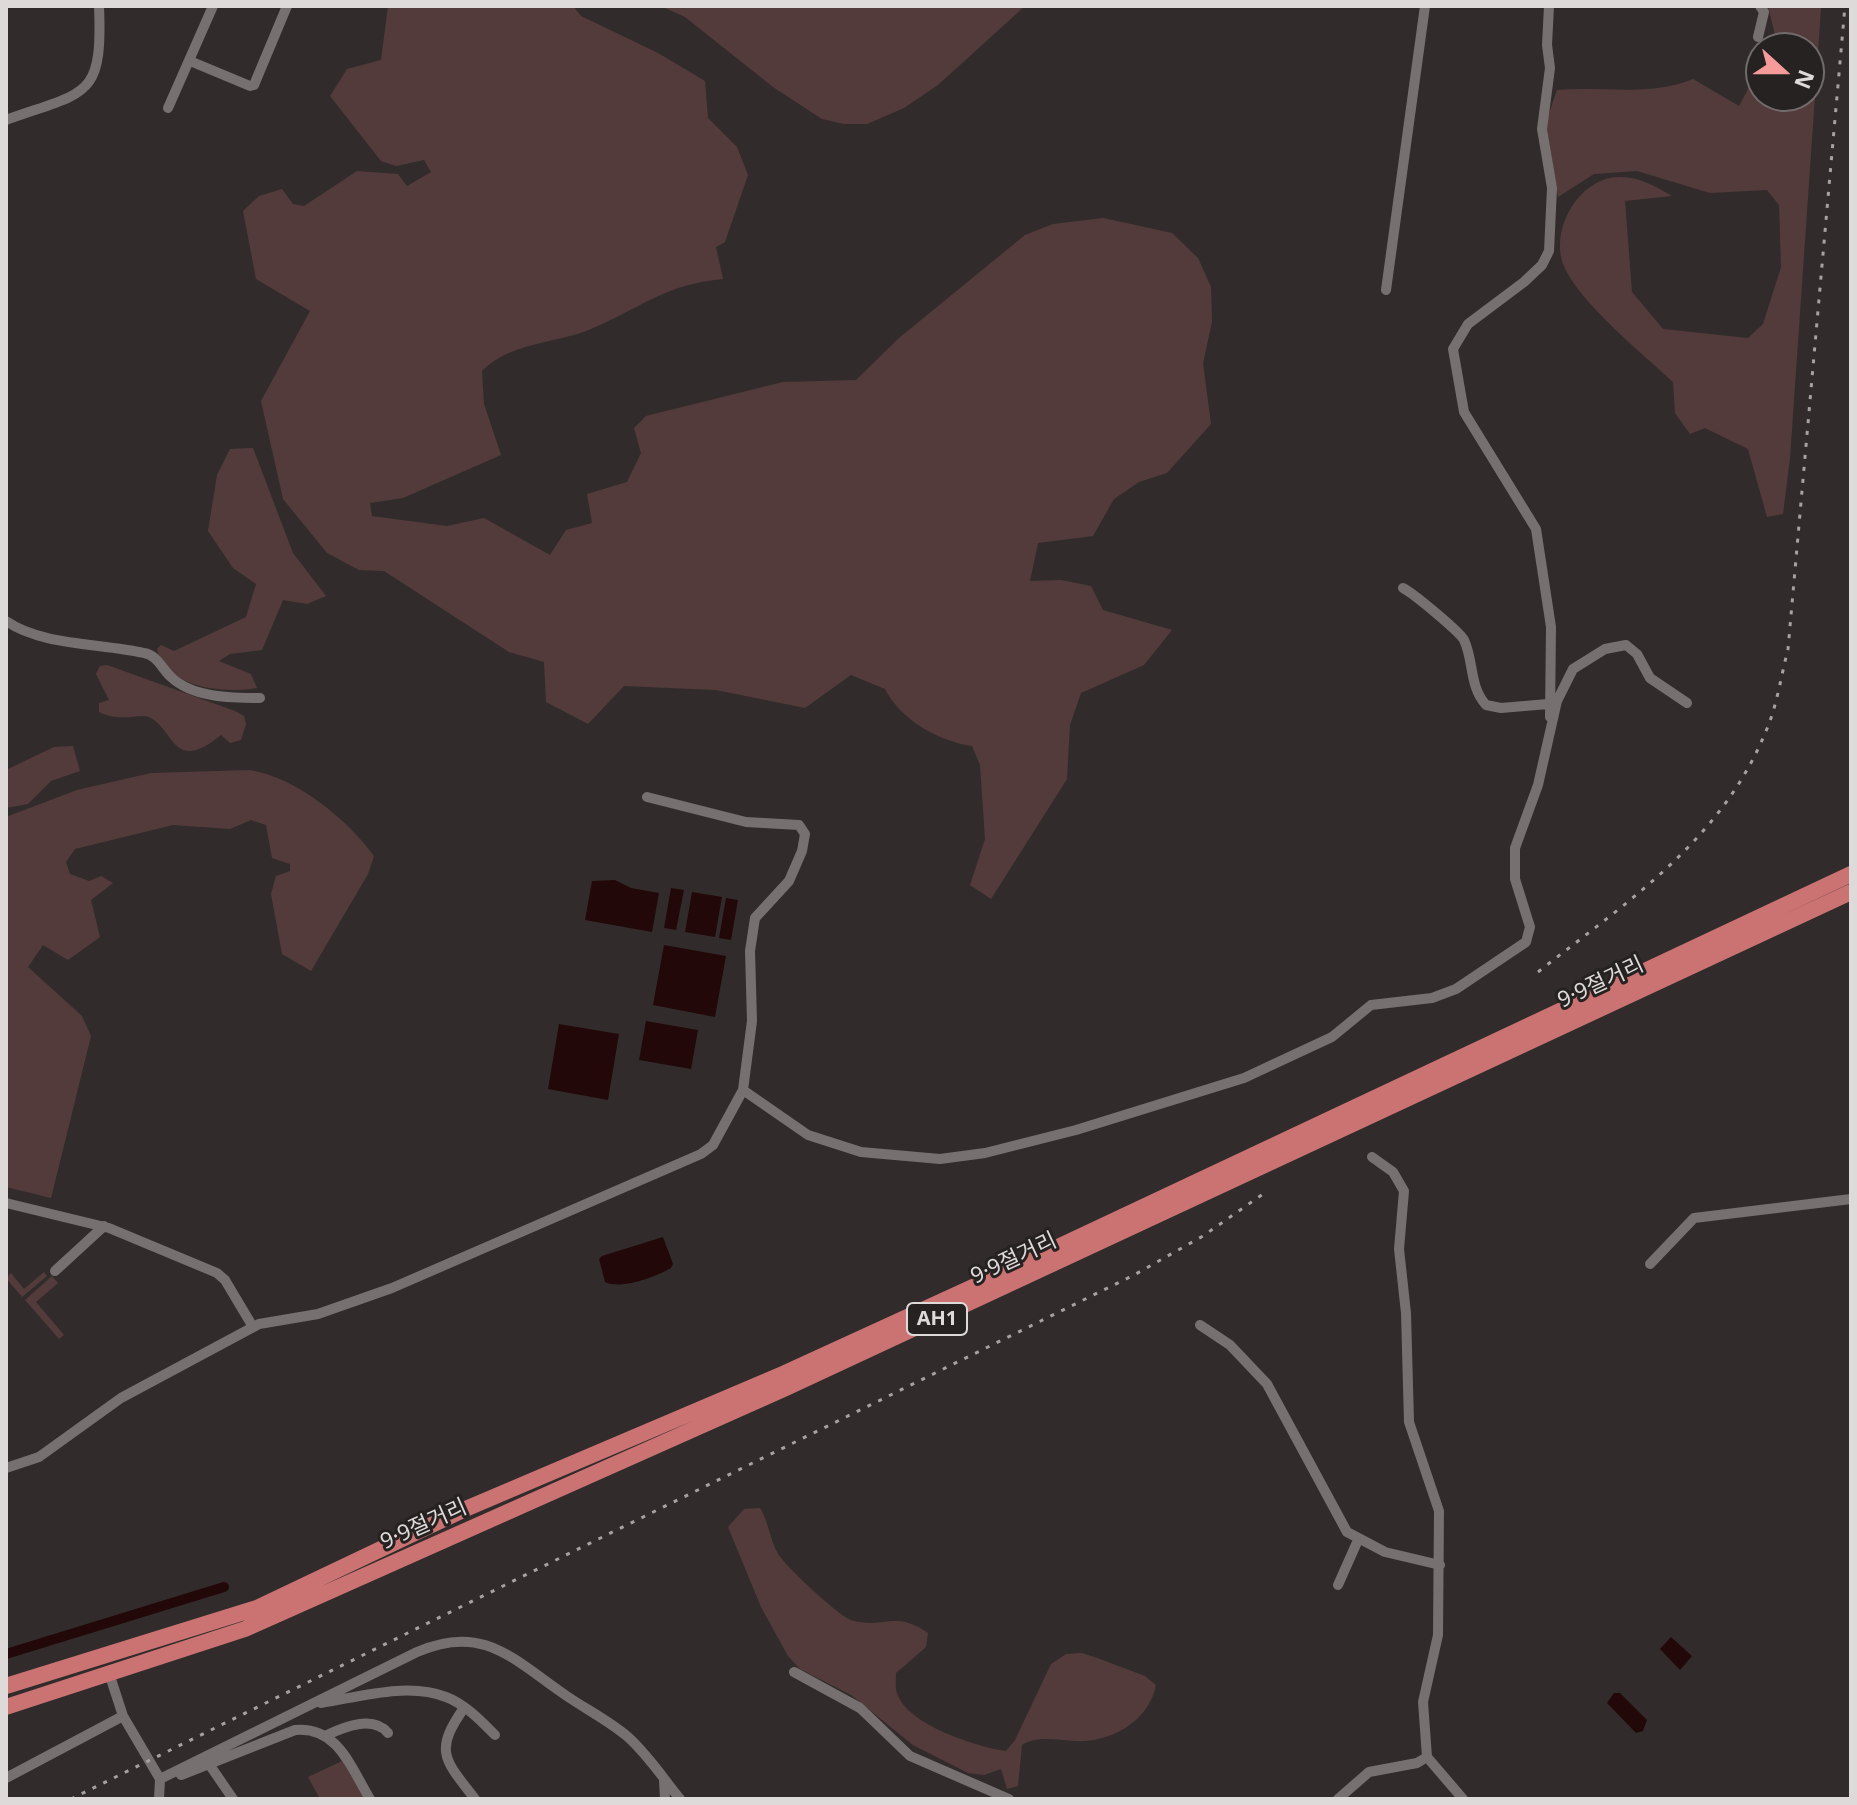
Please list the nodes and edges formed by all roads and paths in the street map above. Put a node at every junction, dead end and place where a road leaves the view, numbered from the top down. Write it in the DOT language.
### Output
graph roads {
  1 [pos="99,6"];
  2 [pos="213,6"];
  3 [pos="287,6"];
  4 [pos="1425,6"];
  5 [pos="1549,6"];
  6 [pos="1760,6"];
  7 [pos="1759,32"];
  8 [pos="190,61"];
  9 [pos="168,108"];
  10 [pos="6,120"];
  11 [pos="1386,290"];
  12 [pos="1403,588"];
  13 [pos="6,621"];
  14 [pos="260,698"];
  15 [pos="1687,703"];
  16 [pos="1548,704"];
  17 [pos="1551,724"];
  18 [pos="647,797"];
  19 [pos="1851,874"];
  20 [pos="1851,892"];
  21 [pos="743,1090"];
  22 [pos="1372,1157"];
  23 [pos="1851,1199"];
  24 [pos="6,1203"];
  25 [pos="104,1226"];
  26 [pos="1650,1264"];
  27 [pos="55,1271"];
  28 [pos="1200,1325"];
  29 [pos="253,1327"];
  30 [pos="6,1468"];
  31 [pos="1358,1540"];
  32 [pos="1440,1565"];
  33 [pos="1338,1585"];
  34 [pos="794,1672"];
  35 [pos="109,1673"];
  36 [pos="6,1686"];
  37 [pos="311,1705"];
  38 [pos="6,1707"];
  39 [pos="464,1708"];
  40 [pos="123,1716"];
  41 [pos="388,1733"];
  42 [pos="327,1735"];
  43 [pos="495,1735"];
  44 [pos="1427,1757"];
  45 [pos="209,1764"];
  46 [pos="6,1778"];
  47 [pos="664,1778"];
  48 [pos="160,1781"];
  49 [pos="159,1799"];
  50 [pos="233,1799"];
  51 [pos="370,1799"];
  52 [pos="475,1799"];
  53 [pos="665,1799"];
  54 [pos="680,1799"];
  55 [pos="1009,1799"];
  56 [pos="1338,1799"];
  57 [pos="1463,1799"];
  1 -- 10 [label="street"];
  2 -- 8 [label="street"];
  3 -- 8 [label="street"];
  4 -- 11 [label="street"];
  5 -- 16 [label="street"];
  6 -- 7 [label="street"];
  8 -- 9 [label="street"];
  12 -- 16 [label="street"];
  13 -- 14 [label="street"];
  15 -- 17 [label="street"];
  16 -- 17 [label="street"];
  17 -- 21 [label="street"];
  18 -- 21 [label="street"];
  19 -- 36 [label="highway, 9·9절거리 / AH1"];
  20 -- 35 [label="highway, 9·9절거리 / AH1"];
  21 -- 29 [label="street"];
  22 -- 32 [label="street"];
  23 -- 26 [label="street"];
  24 -- 25 [label="street"];
  25 -- 27 [label="street"];
  25 -- 29 [label="street"];
  28 -- 31 [label="street"];
  29 -- 30 [label="street"];
  31 -- 32 [label="street"];
  31 -- 33 [label="street"];
  32 -- 44 [label="street"];
  34 -- 55 [label="street"];
  35 -- 38 [label="highway, 9·9절거리 / AH1"];
  35 -- 40 [label="street"];
  37 -- 39 [label="street"];
  37 -- 47 [label="street"];
  37 -- 48 [label="street"];
  39 -- 43 [label="street"];
  39 -- 52 [label="street"];
  40 -- 46 [label="street"];
  40 -- 48 [label="street"];
  41 -- 42 [label="street"];
  42 -- 45 [label="street"];
  42 -- 51 [label="street"];
  44 -- 56 [label="street"];
  44 -- 57 [label="street"];
  45 -- 48 [label="street"];
  45 -- 50 [label="street"];
  47 -- 53 [label="street"];
  47 -- 54 [label="street"];
  48 -- 49 [label="street"];
}
